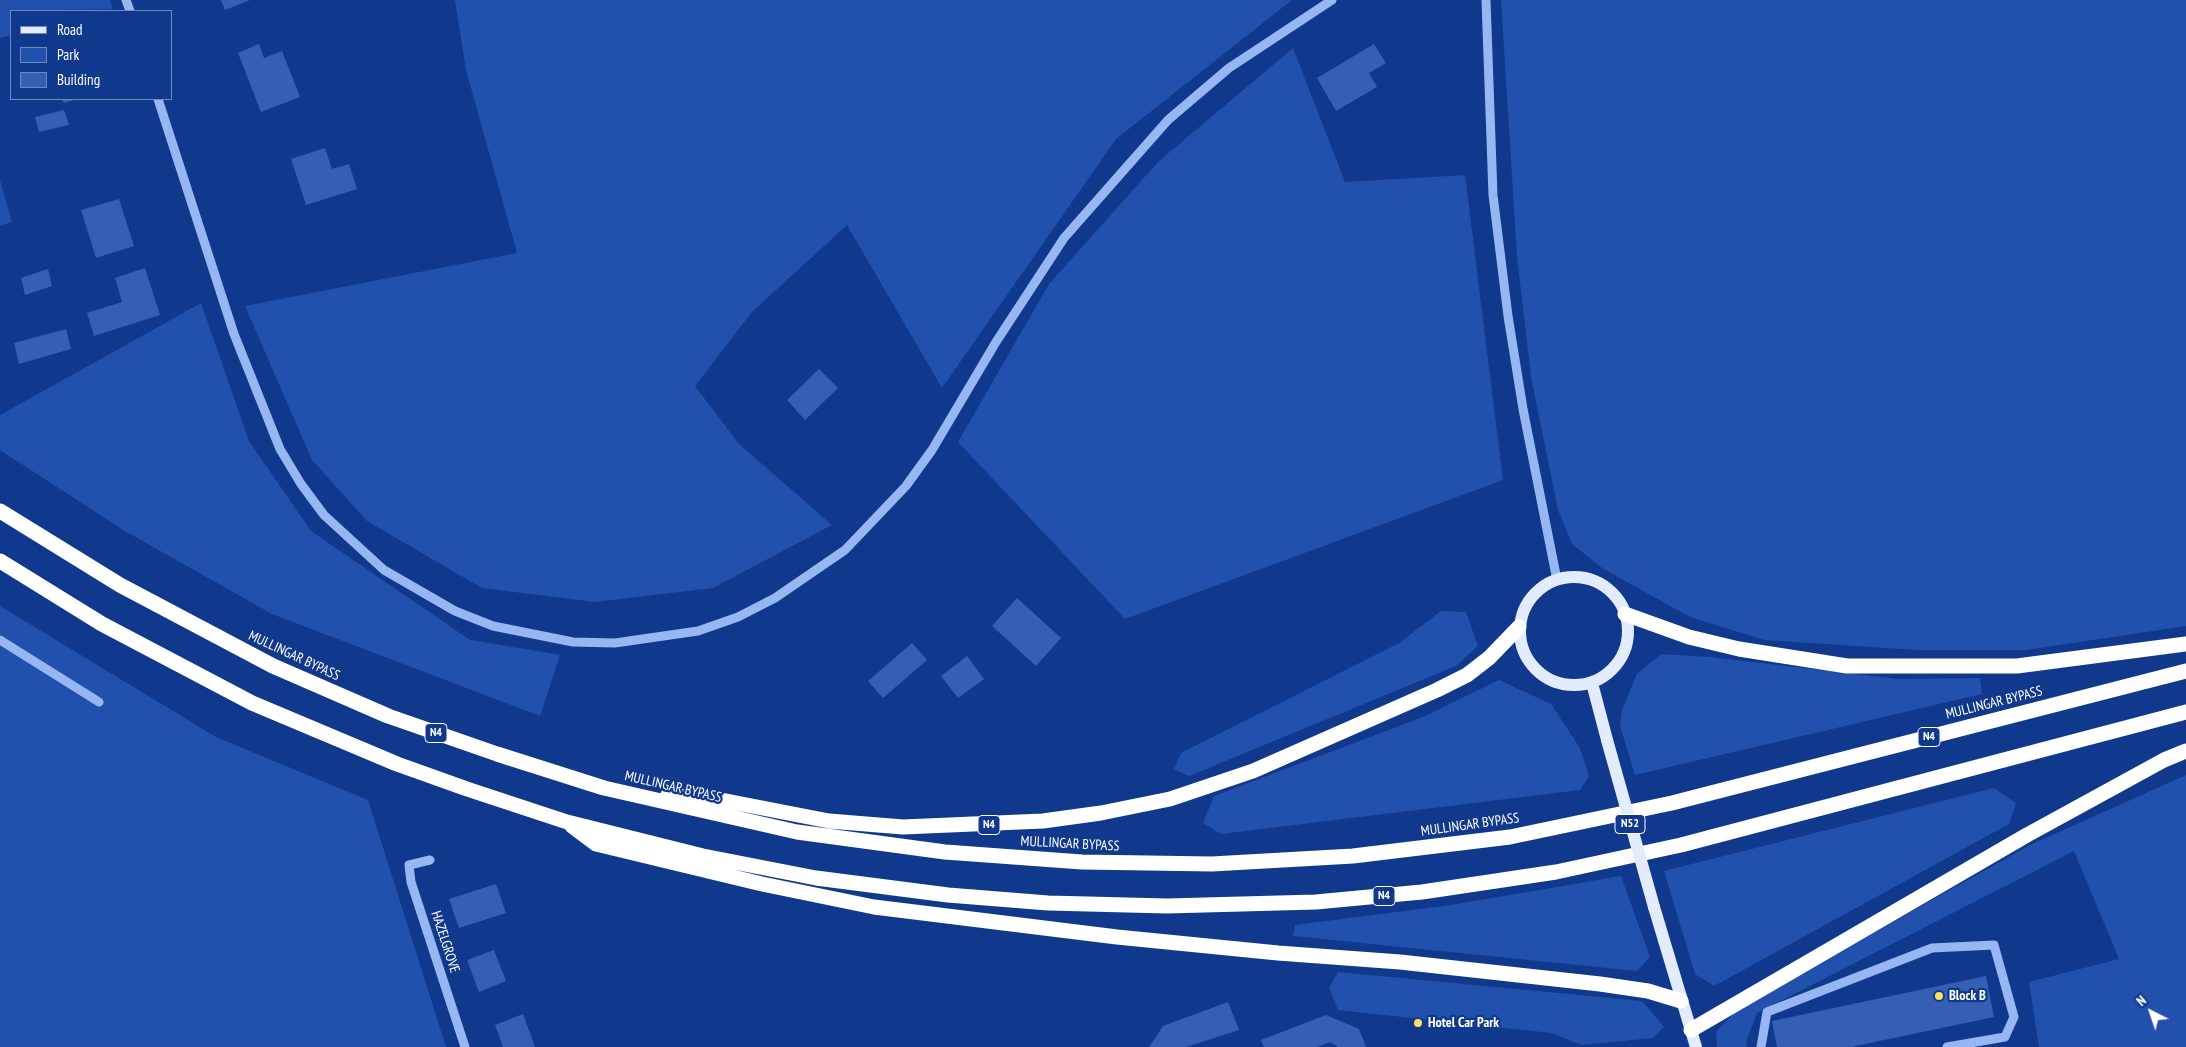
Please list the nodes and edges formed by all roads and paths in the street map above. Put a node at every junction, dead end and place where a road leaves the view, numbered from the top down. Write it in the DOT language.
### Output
graph roads {
  1 [pos="1332,0"];
  2 [pos="1486,0"];
  3 [pos="158,100"];
  4 [pos="0,511"];
  5 [pos="0,561"];
  6 [pos="1557,580"];
  7 [pos="1626,614"];
  8 [pos="1520,627"];
  9 [pos="0,640"];
  10 [pos="2186,644"];
  11 [pos="2186,670"];
  12 [pos="1592,683"];
  13 [pos="99,702"];
  14 [pos="2186,712"];
  15 [pos="2186,751"];
  16 [pos="604,788"];
  17 [pos="568,822"];
  18 [pos="430,860"];
  19 [pos="1681,1000"];
  20 [pos="1691,1030"];
  21 [pos="465,1047"];
  22 [pos="1696,1047"];
  23 [pos="1761,1047"];
  24 [pos="1947,1047"];
  1 -- 3 [label="street"];
  2 -- 6 [label="street"];
  4 -- 16 [label="highway, MULLINGAR BYPASS / N4"];
  5 -- 17 [label="highway, N4"];
  6 -- 7 [label="main road"];
  6 -- 8 [label="main road"];
  7 -- 10 [label="highway"];
  7 -- 12 [label="main road"];
  8 -- 12 [label="main road"];
  8 -- 16 [label="highway, N4"];
  9 -- 13 [label="street"];
  11 -- 16 [label="highway, MULLINGAR BYPASS / N4"];
  12 -- 19 [label="main road, N52, bridge"];
  14 -- 17 [label="highway, N4"];
  15 -- 20 [label="highway"];
  17 -- 19 [label="highway, N4"];
  18 -- 21 [label="street, HAZELGROVE"];
  19 -- 20 [label="main road, N52"];
  20 -- 22 [label="main road, N52"];
  23 -- 24 [label="street"];
}
